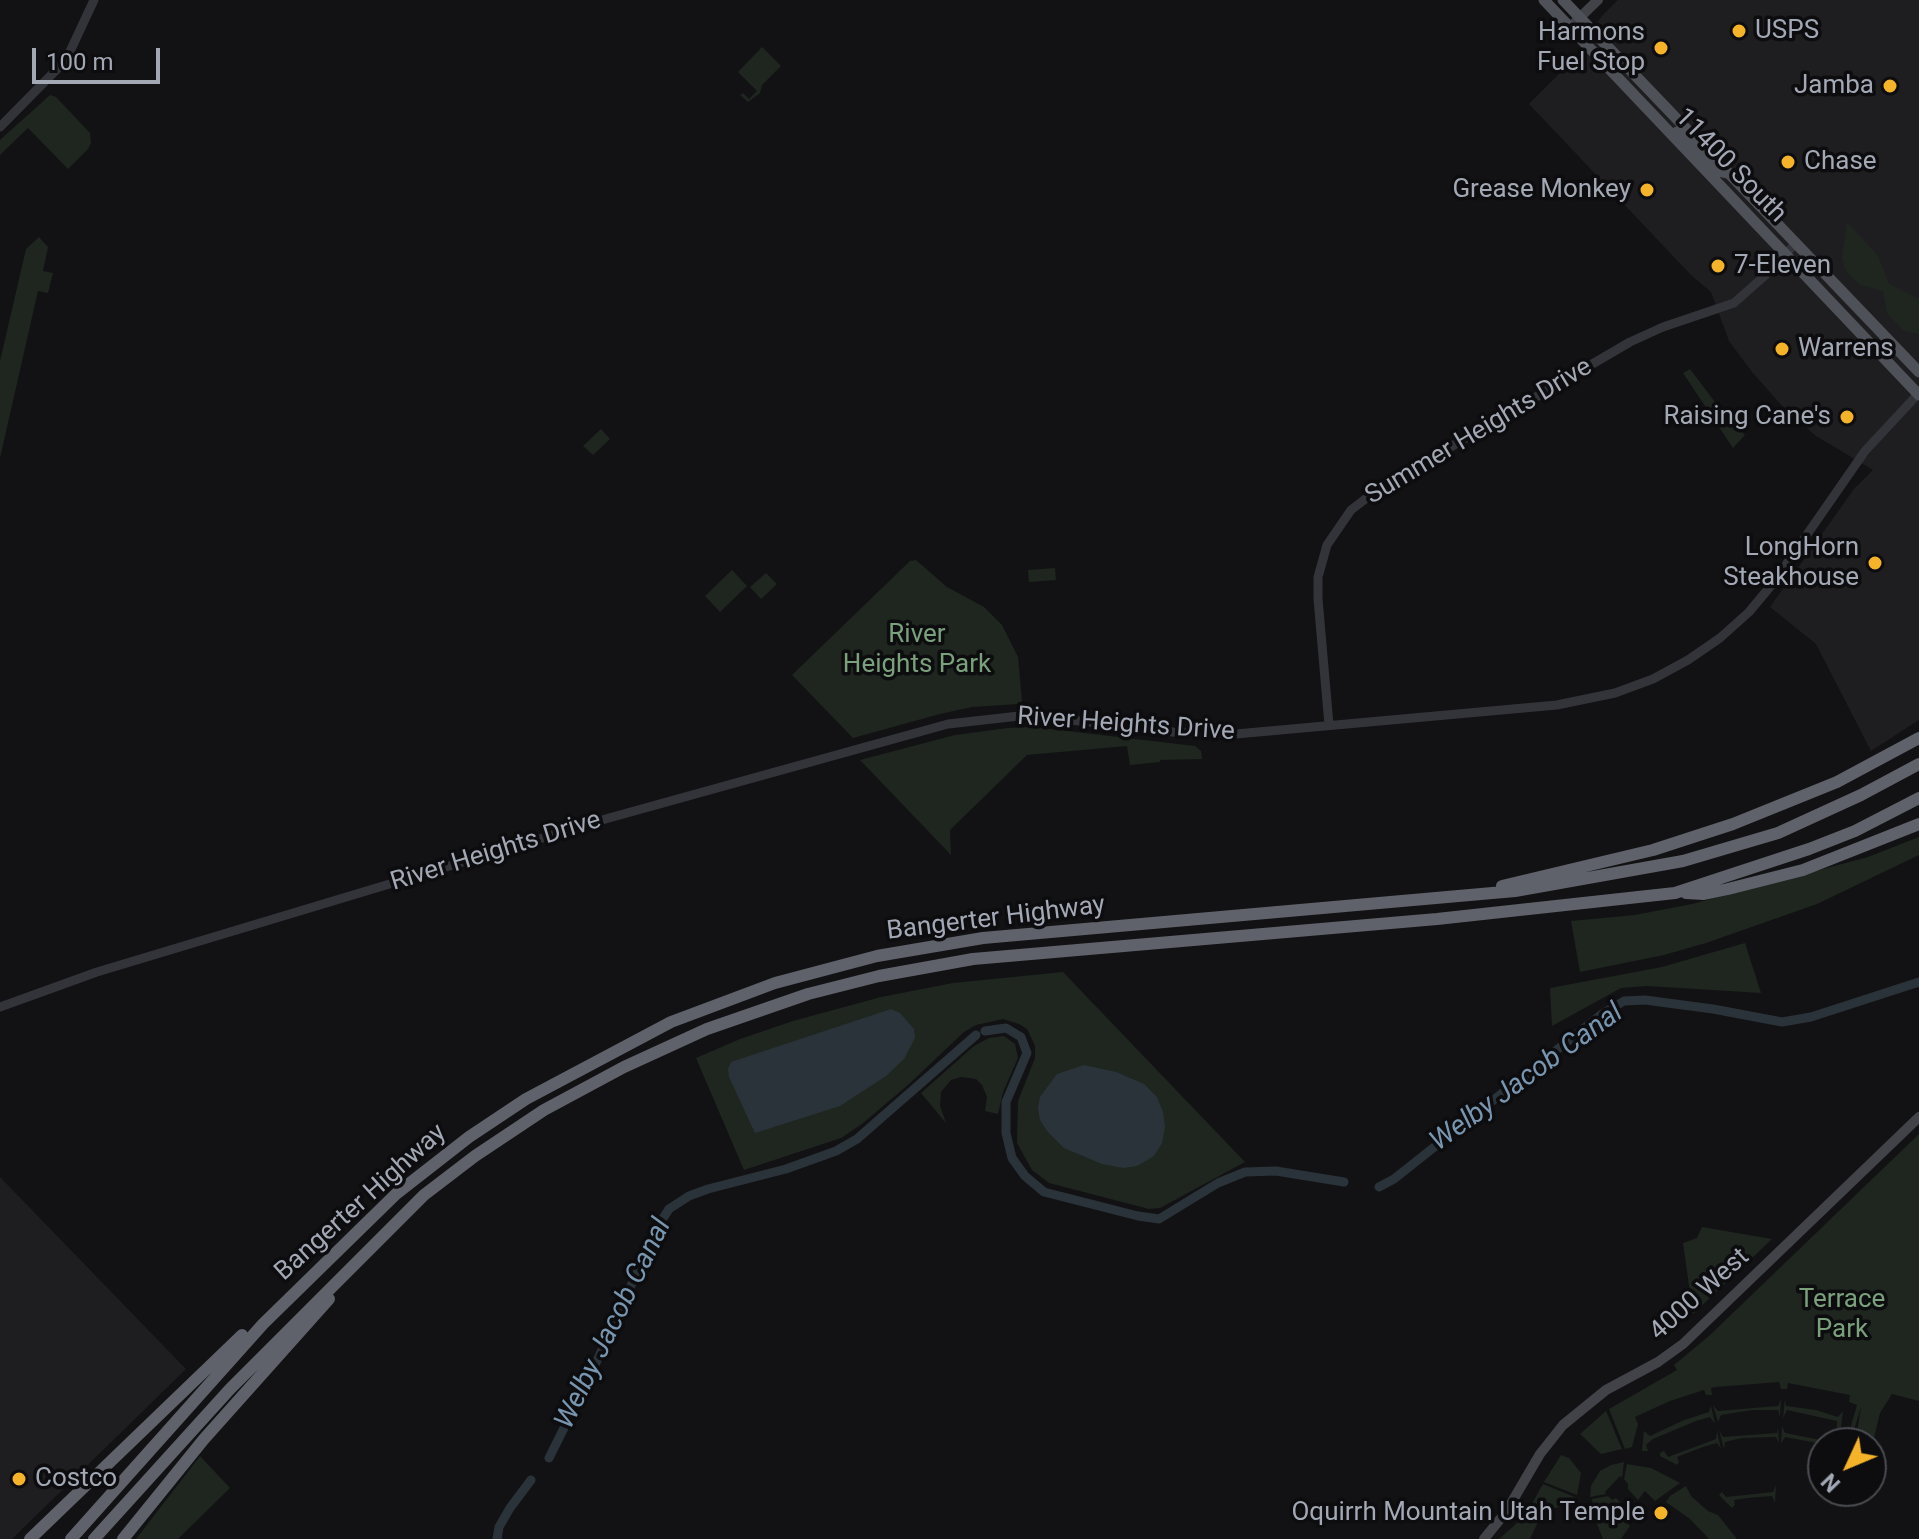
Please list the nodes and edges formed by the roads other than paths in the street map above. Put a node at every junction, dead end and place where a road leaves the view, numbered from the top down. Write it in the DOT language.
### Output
graph roads {
  1 [pos="94,0"];
  2 [pos="1544,0"];
  3 [pos="1563,0"];
  4 [pos="1598,0"];
  5 [pos="1581,17"];
  6 [pos="1569,28"];
  7 [pos="1601,63"];
  8 [pos="1681,122"];
  9 [pos="0,127"];
  10 [pos="1670,134"];
  11 [pos="1731,174"];
  12 [pos="1796,243"];
  13 [pos="1785,254"];
  14 [pos="1919,372"];
  15 [pos="1919,394"];
  16 [pos="1329,725"];
  17 [pos="1919,738"];
  18 [pos="1919,764"];
  19 [pos="1919,798"];
  20 [pos="1919,824"];
  21 [pos="1675,893"];
  22 [pos="1469,896"];
  23 [pos="0,1007"];
  24 [pos="1919,1117"];
  25 [pos="381,1235"];
  26 [pos="337,1250"];
  27 [pos="30,1539"];
  28 [pos="71,1539"];
  29 [pos="94,1539"];
  30 [pos="123,1539"];
  31 [pos="1484,1539"];
  1 -- 9 [label="street"];
  2 -- 6 [label="main road, 11400 South"];
  3 -- 5 [label="main road, 11400 South"];
  4 -- 5 [label="main road"];
  5 -- 6 [label="main road"];
  5 -- 8 [label="main road, 11400 South"];
  6 -- 7 [label="main road, 11400 South"];
  7 -- 8 [label="main road"];
  7 -- 10 [label="main road, 11400 South"];
  8 -- 11 [label="main road, 11400 South"];
  10 -- 11 [label="main road"];
  10 -- 13 [label="main road, 11400 South"];
  11 -- 12 [label="main road, 11400 South"];
  12 -- 13 [label="street, Summer Heights Drive"];
  12 -- 14 [label="main road, 11400 South"];
  13 -- 15 [label="main road, 11400 South"];
  13 -- 16 [label="street, Summer Heights Drive"];
  15 -- 16 [label="street, River Heights Drive"];
  16 -- 23 [label="street, River Heights Drive"];
  17 -- 22 [label="highway"];
  18 -- 22 [label="highway, Bangerter Highway"];
  19 -- 21 [label="highway, Bangerter Highway"];
  20 -- 21 [label="highway"];
  21 -- 25 [label="highway, Bangerter Highway"];
  22 -- 26 [label="highway, Bangerter Highway"];
  24 -- 31 [label="main road, 4000 West"];
  25 -- 29 [label="highway, Bangerter Highway"];
  25 -- 30 [label="highway"];
  26 -- 27 [label="highway"];
  26 -- 28 [label="highway, Bangerter Highway"];
}
